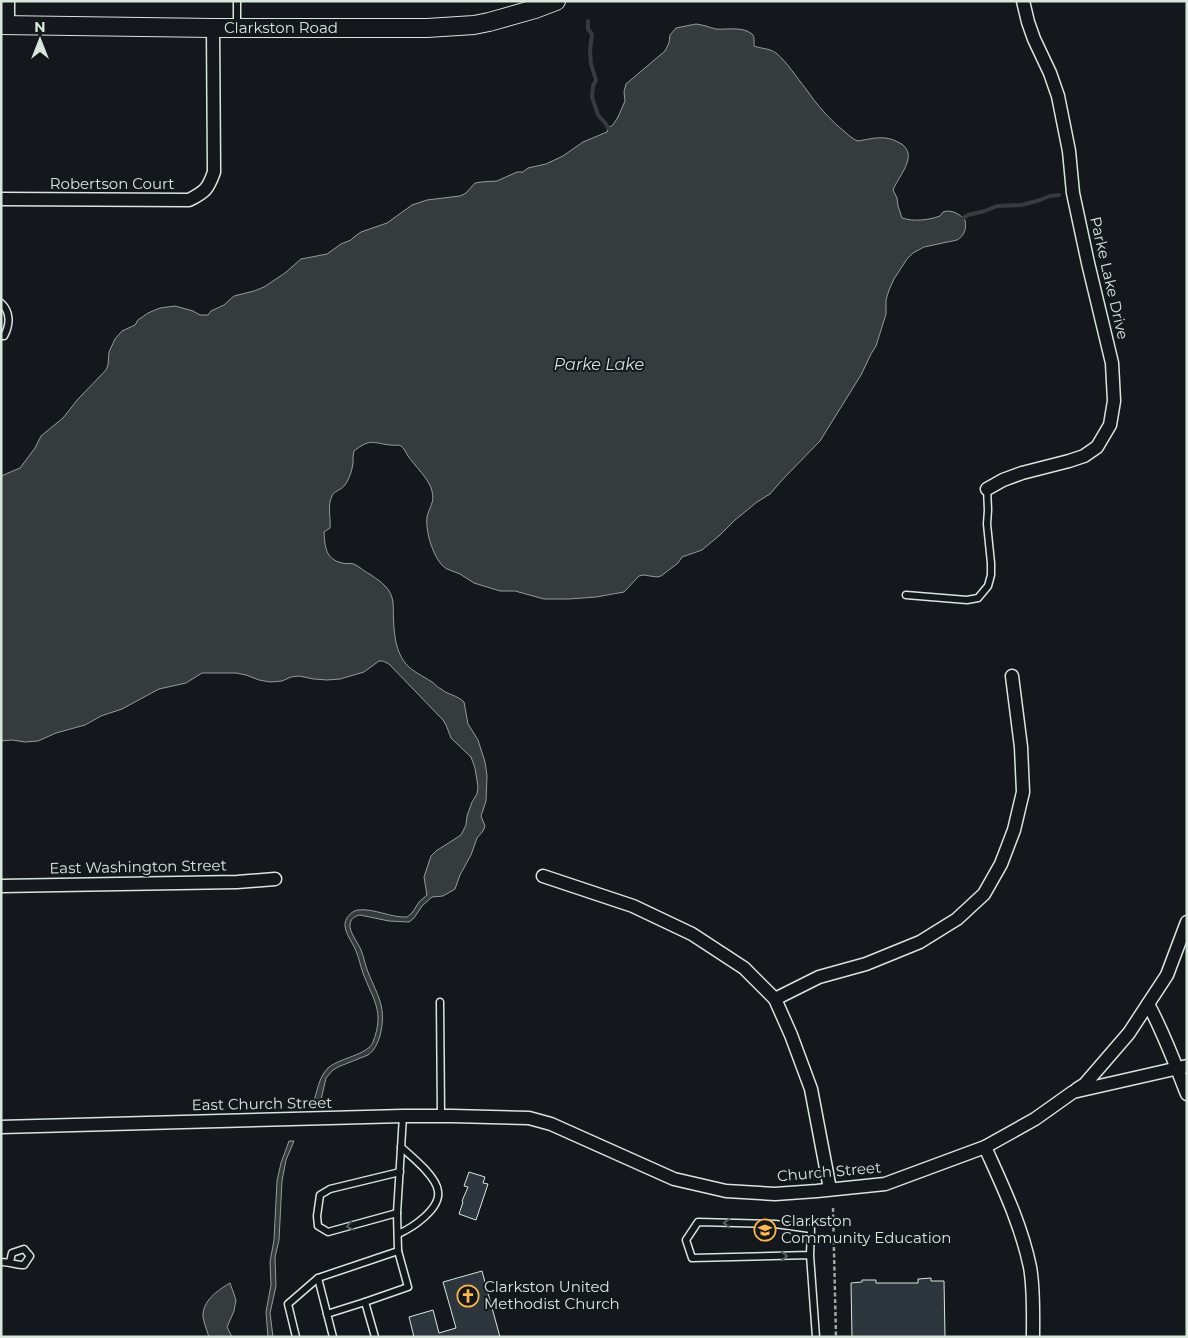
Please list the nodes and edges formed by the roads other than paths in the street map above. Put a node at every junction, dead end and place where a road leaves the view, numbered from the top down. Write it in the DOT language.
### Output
graph roads {
  1 [pos="8,1"];
  2 [pos="237,1"];
  3 [pos="556,1"];
  4 [pos="1024,1"];
  5 [pos="5,25"];
  6 [pos="213,28"];
  7 [pos="237,28"];
  8 [pos="1,199"];
  9 [pos="1,304"];
  10 [pos="1,336"];
  11 [pos="987,489"];
  12 [pos="906,595"];
  13 [pos="1012,676"];
  14 [pos="543,876"];
  15 [pos="275,879"];
  16 [pos="1,886"];
  17 [pos="1187,922"];
  18 [pos="775,999"];
  19 [pos="440,1002"];
  20 [pos="1148,1004"];
  21 [pos="1182,1067"];
  22 [pos="1073,1092"];
  23 [pos="1187,1094"];
  24 [pos="403,1116"];
  25 [pos="441,1116"];
  26 [pos="524,1118"];
  27 [pos="1,1127"];
  28 [pos="401,1147"];
  29 [pos="985,1147"];
  30 [pos="400,1172"];
  31 [pos="830,1190"];
  32 [pos="398,1213"];
  33 [pos="398,1234"];
  34 [pos="398,1251"];
  35 [pos="810,1256"];
  36 [pos="1,1262"];
  37 [pos="10,1262"];
  38 [pos="318,1278"];
  39 [pos="365,1302"];
  40 [pos="327,1314"];
  41 [pos="296,1337"];
  42 [pos="333,1337"];
  43 [pos="375,1337"];
  44 [pos="816,1337"];
  45 [pos="1033,1337"];
  1 -- 5 [label="street"];
  2 -- 7 [label="lane"];
  3 -- 7 [label="street, Clarkston Road"];
  4 -- 11 [label="street, Parke Lake Drive"];
  5 -- 6 [label="street, Clarkston Road"];
  6 -- 7 [label="street, Clarkston Road"];
  6 -- 8 [label="street, Robertson Court"];
  9 -- 10 [label="lane"];
  11 -- 12 [label="lane"];
  13 -- 18 [label="street"];
  14 -- 18 [label="street"];
  15 -- 16 [label="street, East Washington Street"];
  17 -- 20 [label="street"];
  18 -- 31 [label="street"];
  19 -- 25 [label="lane"];
  20 -- 21 [label="street"];
  20 -- 22 [label="street"];
  21 -- 22 [label="street, Church Street"];
  21 -- 23 [label="street"];
  22 -- 29 [label="street, Church Street"];
  24 -- 25 [label="street, East Church Street"];
  24 -- 27 [label="street, East Church Street"];
  24 -- 28 [label="lane"];
  25 -- 26 [label="street, East Church Street"];
  26 -- 31 [label="street, Church Street"];
  28 -- 30 [label="lane"];
  28 -- 33 [label="lane"];
  29 -- 31 [label="street, Church Street"];
  29 -- 45 [label="street"];
  30 -- 32 [label="lane"];
  32 -- 30 [label="lane, one-way"];
  32 -- 33 [label="lane"];
  33 -- 34 [label="lane"];
  34 -- 38 [label="lane"];
  34 -- 39 [label="lane"];
  35 -- 35 [label="lane, one-way"];
  35 -- 44 [label="lane"];
  36 -- 37 [label="lane"];
  38 -- 40 [label="lane"];
  38 -- 41 [label="lane"];
  39 -- 40 [label="lane"];
  39 -- 43 [label="lane"];
  40 -- 42 [label="lane"];
}
